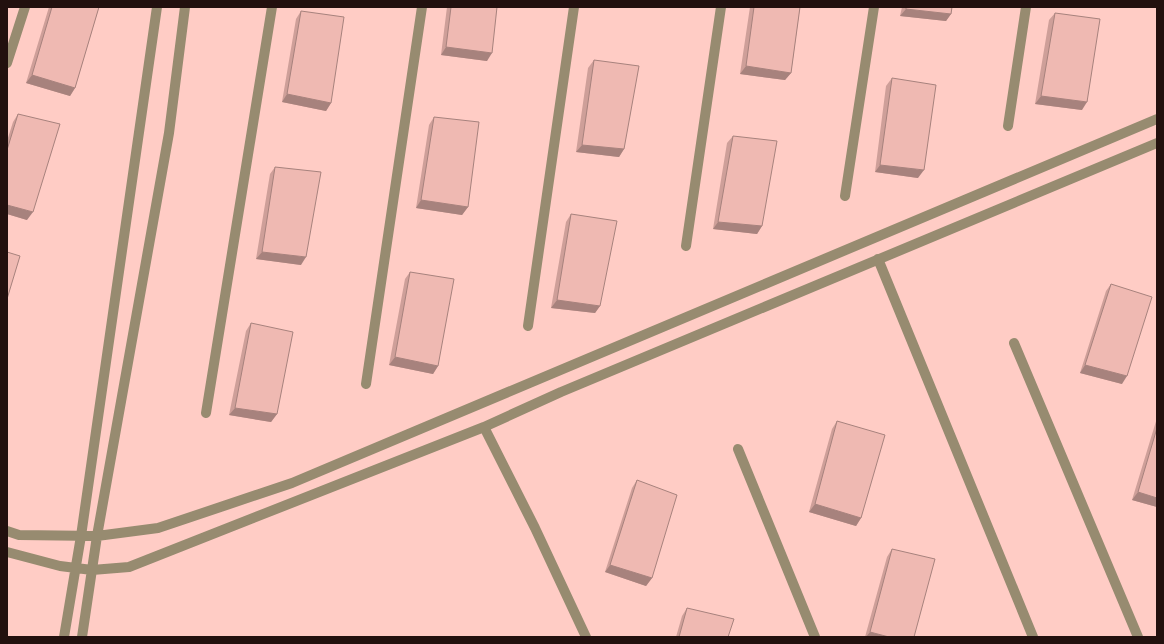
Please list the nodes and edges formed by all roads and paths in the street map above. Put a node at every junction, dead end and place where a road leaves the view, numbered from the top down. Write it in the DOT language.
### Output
graph roads {
  1 [pos="25,7"];
  2 [pos="157,7"];
  3 [pos="185,7"];
  4 [pos="272,7"];
  5 [pos="422,7"];
  6 [pos="574,7"];
  7 [pos="721,7"];
  8 [pos="874,7"];
  9 [pos="1026,7"];
  10 [pos="7,63"];
  11 [pos="1157,119"];
  12 [pos="1008,126"];
  13 [pos="1157,143"];
  14 [pos="845,196"];
  15 [pos="686,246"];
  16 [pos="878,259"];
  17 [pos="528,326"];
  18 [pos="1014,343"];
  19 [pos="366,384"];
  20 [pos="206,414"];
  21 [pos="484,427"];
  22 [pos="738,449"];
  23 [pos="7,531"];
  24 [pos="81,536"];
  25 [pos="97,536"];
  26 [pos="7,552"];
  27 [pos="75,568"];
  28 [pos="92,570"];
  29 [pos="64,637"];
  30 [pos="82,637"];
  31 [pos="586,637"];
  32 [pos="815,637"];
  33 [pos="1033,637"];
  34 [pos="1138,637"];
  1 -- 10 [label="street"];
  2 -- 24 [label="street"];
  3 -- 25 [label="street"];
  4 -- 20 [label="street"];
  5 -- 19 [label="street"];
  6 -- 17 [label="street"];
  7 -- 15 [label="street"];
  8 -- 14 [label="street"];
  9 -- 12 [label="street"];
  11 -- 25 [label="street"];
  13 -- 16 [label="street"];
  16 -- 21 [label="street"];
  16 -- 33 [label="street"];
  18 -- 34 [label="street"];
  21 -- 28 [label="street"];
  21 -- 31 [label="street"];
  22 -- 32 [label="street"];
  23 -- 24 [label="street"];
  24 -- 25 [label="street"];
  24 -- 27 [label="street"];
  25 -- 28 [label="street"];
  26 -- 27 [label="street"];
  27 -- 28 [label="street"];
  27 -- 29 [label="street"];
  28 -- 30 [label="street"];
}
